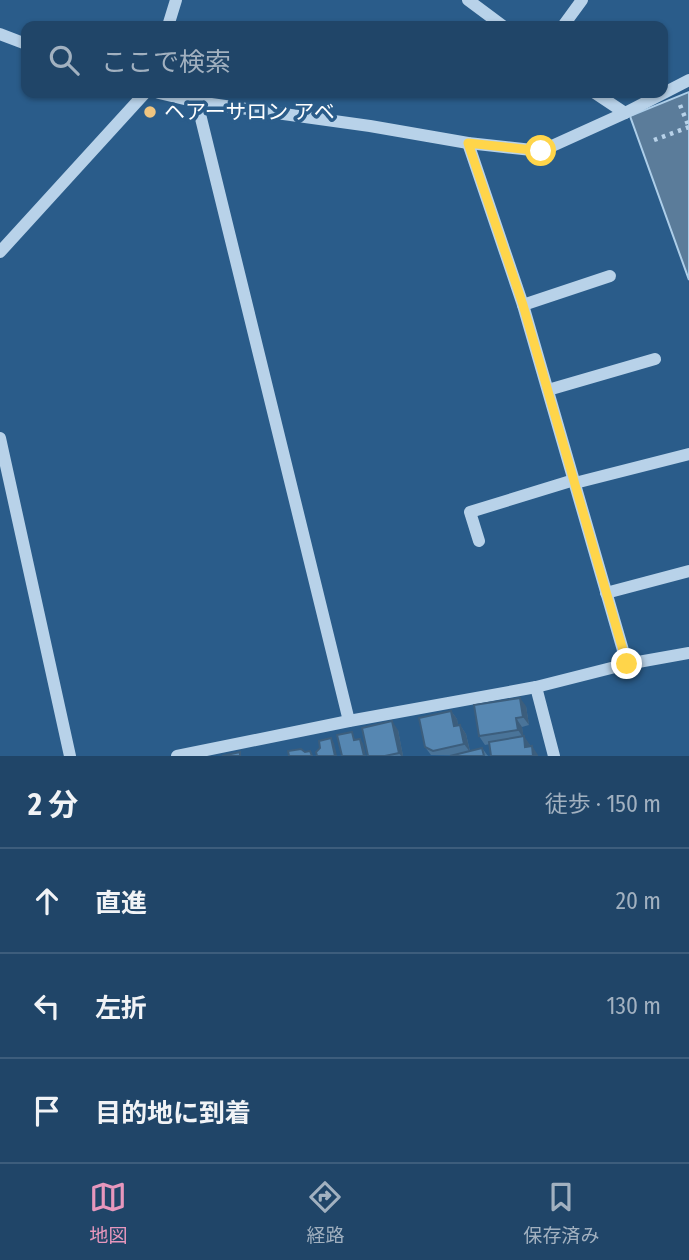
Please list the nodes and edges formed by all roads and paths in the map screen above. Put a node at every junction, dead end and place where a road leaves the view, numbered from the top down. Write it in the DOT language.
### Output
graph roads {
  1 [pos="176,0"];
  2 [pos="468,0"];
  3 [pos="582,0"];
  4 [pos="170,21"];
  5 [pos="496,21"];
  6 [pos="567,21"];
  7 [pos="0,34"];
  8 [pos="21,42"];
  9 [pos="689,80"];
  10 [pos="668,91"];
  11 [pos="140,98"];
  12 [pos="180,98"];
  13 [pos="602,98"];
  14 [pos="654,98"];
  15 [pos="197,102"];
  16 [pos="625,113"];
  17 [pos="689,127"];
  18 [pos="654,140"];
  19 [pos="468,143"];
  20 [pos="0,252"];
  21 [pos="610,276"];
  22 [pos="523,305"];
  23 [pos="655,359"];
  24 [pos="548,390"];
  25 [pos="0,438"];
  26 [pos="689,454"];
  27 [pos="574,481"];
  28 [pos="479,541"];
  29 [pos="689,571"];
  30 [pos="606,593"];
  31 [pos="689,653"];
  32 [pos="627,664"];
  33 [pos="536,687"];
  34 [pos="349,721"];
  35 [pos="70,756"];
  36 [pos="177,756"];
  37 [pos="554,756"];
  1 -- 4 [label="street"];
  2 -- 5 [label="street"];
  3 -- 6 [label="street"];
  7 -- 8 [label="street"];
  9 -- 10 [label="street"];
  11 -- 20 [label="street"];
  12 -- 15 [label="street"];
  13 -- 16 [label="street"];
  14 -- 16 [label="street"];
  15 -- 19 [label="street"];
  15 -- 34 [label="street"];
  16 -- 19 [label="street"];
  17 -- 18 [label="path"];
  19 -- 22 [label="street"];
  21 -- 22 [label="street"];
  22 -- 24 [label="street"];
  23 -- 24 [label="street"];
  24 -- 27 [label="street"];
  25 -- 35 [label="street"];
  26 -- 27 [label="street"];
  27 -- 28 [label="street"];
  27 -- 30 [label="street"];
  29 -- 30 [label="street"];
  30 -- 32 [label="street"];
  31 -- 32 [label="street"];
  32 -- 33 [label="street"];
  33 -- 34 [label="street"];
  33 -- 37 [label="street"];
  34 -- 36 [label="street"];
}
